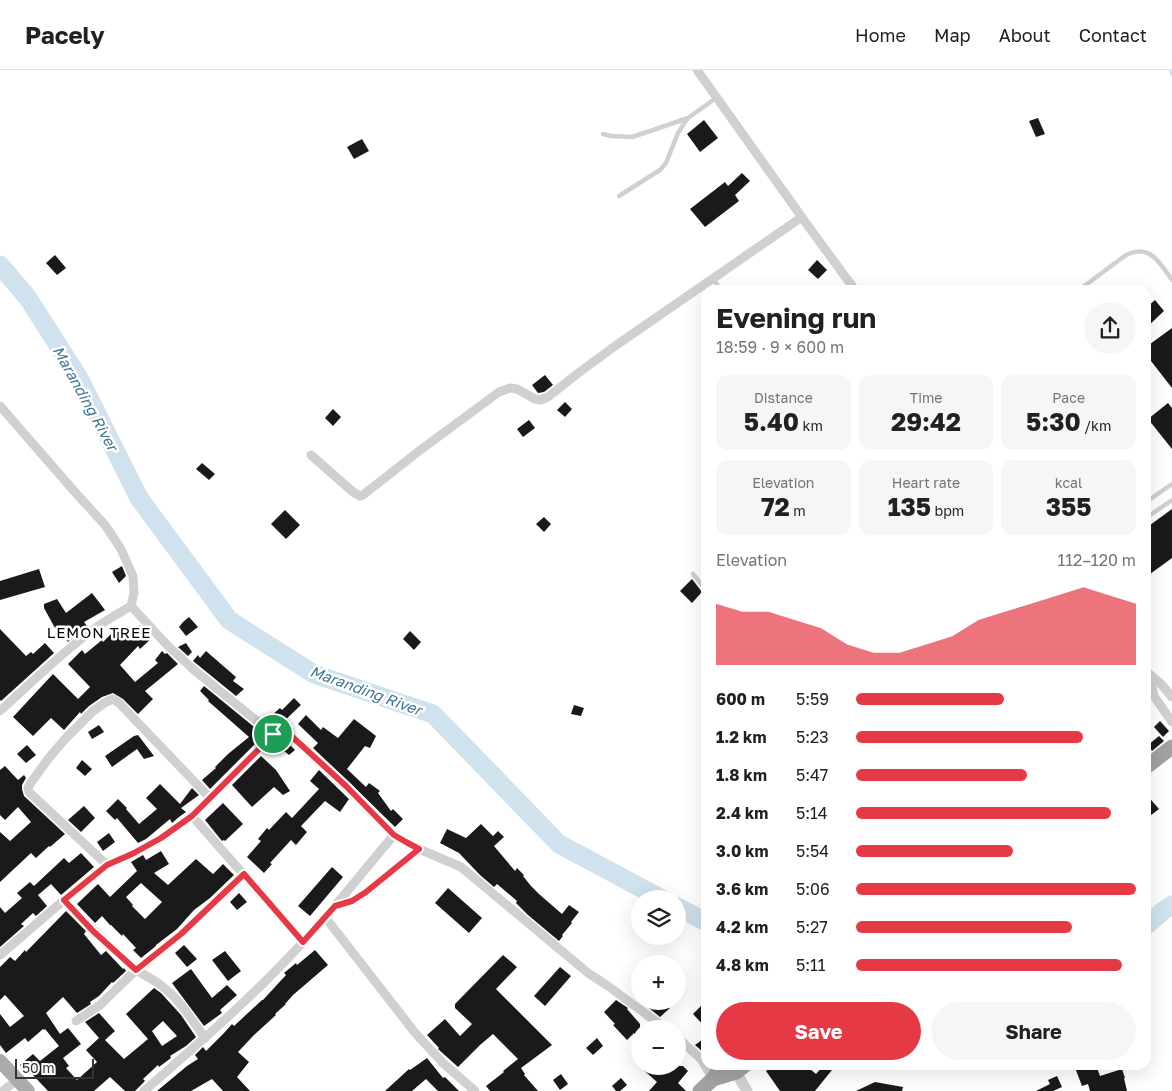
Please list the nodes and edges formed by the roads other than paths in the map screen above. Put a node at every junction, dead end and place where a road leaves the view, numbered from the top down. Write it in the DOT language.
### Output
graph roads {
  1 [pos="697,70"];
  2 [pos="717,97"];
  3 [pos="688,118"];
  4 [pos="603,134"];
  5 [pos="619,196"];
  6 [pos="802,217"];
  7 [pos="713,278"];
  8 [pos="1172,280"];
  9 [pos="703,285"];
  10 [pos="718,285"];
  11 [pos="851,285"];
  12 [pos="1086,285"];
  13 [pos="701,286"];
  14 [pos="0,406"];
  15 [pos="311,456"];
  16 [pos="1172,484"];
  17 [pos="1151,499"];
  18 [pos="1172,500"];
  19 [pos="1151,515"];
  20 [pos="693,574"];
  21 [pos="701,584"];
  22 [pos="131,606"];
  23 [pos="1151,675"];
  24 [pos="1151,686"];
  25 [pos="1172,697"];
  26 [pos="0,711"];
  27 [pos="1172,722"];
  28 [pos="273,734"];
  29 [pos="1172,747"];
  30 [pos="1151,763"];
  31 [pos="210,798"];
  32 [pos="192,816"];
  33 [pos="394,835"];
  34 [pos="419,849"];
  35 [pos="107,865"];
  36 [pos="244,874"];
  37 [pos="64,900"];
  38 [pos="335,906"];
  39 [pos="325,917"];
  40 [pos="303,942"];
  41 [pos="0,955"];
  42 [pos="136,970"];
  43 [pos="654,1020"];
  44 [pos="76,1021"];
  45 [pos="205,1038"];
  46 [pos="686,1045"];
  47 [pos="701,1059"];
  48 [pos="0,1061"];
  49 [pos="708,1070"];
  50 [pos="719,1070"];
  51 [pos="737,1070"];
  52 [pos="740,1070"];
  53 [pos="18,1079"];
  54 [pos="713,1079"];
  55 [pos="3,1091"];
  56 [pos="28,1091"];
  57 [pos="144,1091"];
  58 [pos="475,1091"];
  59 [pos="700,1091"];
  60 [pos="747,1091"];
  1 -- 2 [label="street"];
  2 -- 3 [label="lane"];
  2 -- 6 [label="street"];
  3 -- 4 [label="lane"];
  3 -- 5 [label="lane"];
  6 -- 7 [label="street"];
  6 -- 11 [label="street"];
  7 -- 9 [label="street"];
  7 -- 10 [label="lane"];
  8 -- 12 [label="lane"];
  13 -- 15 [label="street"];
  14 -- 22 [label="street"];
  16 -- 17 [label="lane"];
  18 -- 19 [label="lane"];
  20 -- 21 [label="lane"];
  22 -- 26 [label="street"];
  22 -- 28 [label="street"];
  23 -- 25 [label="street"];
  24 -- 27 [label="street"];
  28 -- 31 [label="street"];
  28 -- 33 [label="street"];
  29 -- 30 [label="highway"];
  31 -- 32 [label="street"];
  31 -- 35 [label="street"];
  32 -- 35 [label="street"];
  32 -- 36 [label="street"];
  33 -- 34 [label="street"];
  33 -- 38 [label="street"];
  34 -- 38 [label="street"];
  34 -- 43 [label="street"];
  35 -- 37 [label="street"];
  36 -- 40 [label="street"];
  36 -- 42 [label="street"];
  37 -- 41 [label="street"];
  37 -- 42 [label="street"];
  38 -- 39 [label="street"];
  39 -- 40 [label="street"];
  39 -- 58 [label="street"];
  40 -- 45 [label="street"];
  42 -- 44 [label="street"];
  42 -- 45 [label="street"];
  45 -- 57 [label="street"];
  46 -- 47 [label="street"];
  48 -- 53 [label="main road"];
  49 -- 54 [label="street"];
  50 -- 54 [label="highway"];
  51 -- 54 [label="highway"];
  52 -- 60 [label="street"];
  53 -- 55 [label="street"];
  53 -- 56 [label="main road"];
  54 -- 59 [label="highway"];
}
